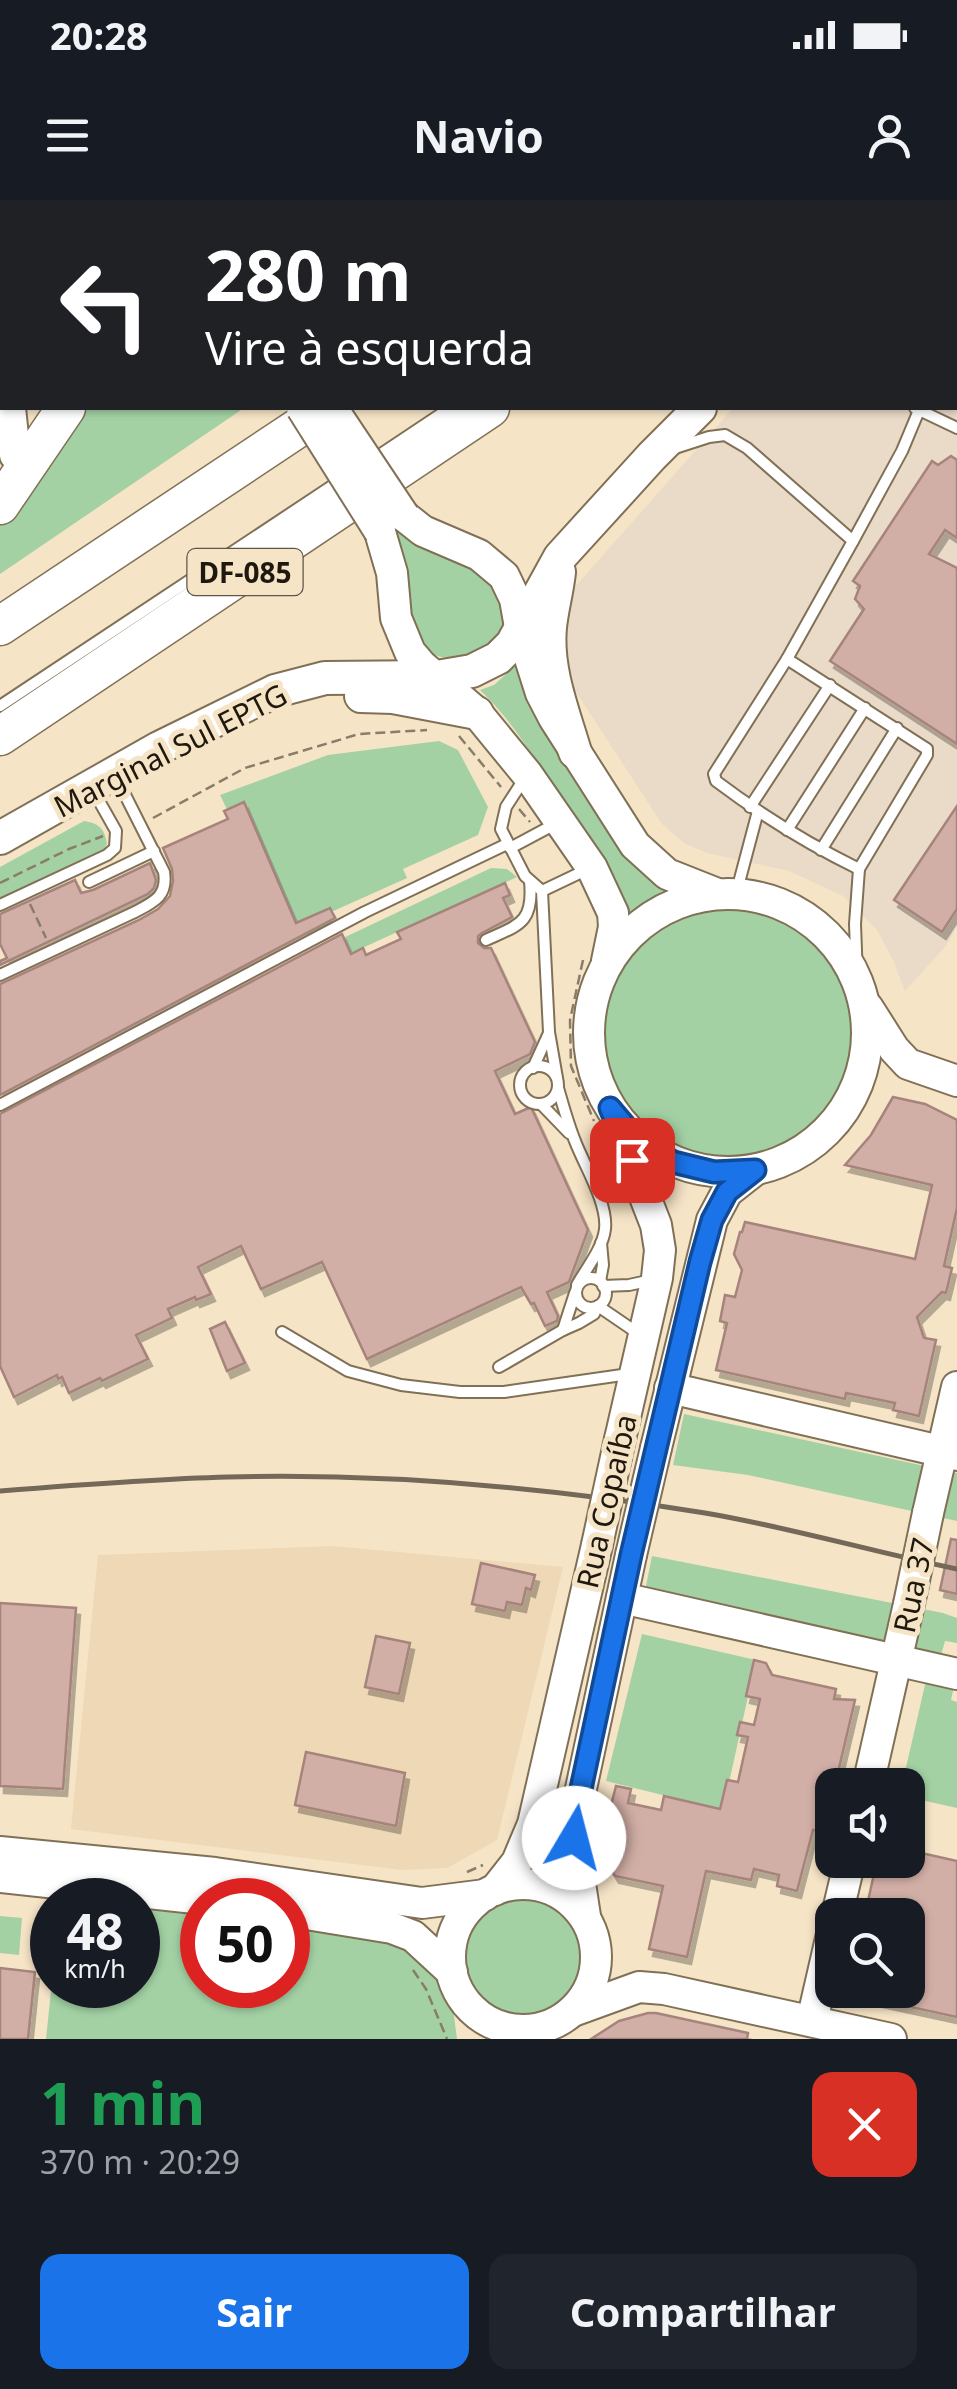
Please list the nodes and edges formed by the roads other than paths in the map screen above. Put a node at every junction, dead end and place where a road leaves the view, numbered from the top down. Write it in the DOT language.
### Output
graph roads {
  1 [pos="10,410"];
  2 [pos="44,410"];
  3 [pos="65,410"];
  4 [pos="304,410"];
  5 [pos="327,410"];
  6 [pos="331,410"];
  7 [pos="343,410"];
  8 [pos="447,410"];
  9 [pos="487,410"];
  10 [pos="698,410"];
  11 [pos="917,410"];
  12 [pos="922,410"];
  13 [pos="957,428"];
  14 [pos="652,456"];
  15 [pos="8,466"];
  16 [pos="0,505"];
  17 [pos="392,524"];
  18 [pos="853,541"];
  19 [pos="130,554"];
  20 [pos="560,557"];
  21 [pos="0,626"];
  22 [pos="520,627"];
  23 [pos="787,658"];
  24 [pos="436,677"];
  25 [pos="830,685"];
  26 [pos="0,706"];
  27 [pos="864,708"];
  28 [pos="229,714"];
  29 [pos="468,724"];
  30 [pos="897,728"];
  31 [pos="0,736"];
  32 [pos="576,752"];
  33 [pos="103,780"];
  34 [pos="520,786"];
  35 [pos="754,809"];
  36 [pos="549,827"];
  37 [pos="786,830"];
  38 [pos="0,838"];
  39 [pos="508,846"];
  40 [pos="821,850"];
  41 [pos="154,851"];
  42 [pos="592,868"];
  43 [pos="859,870"];
  44 [pos="530,880"];
  45 [pos="89,882"];
  46 [pos="542,894"];
  47 [pos="727,894"];
  48 [pos="0,904"];
  49 [pos="595,962"];
  50 [pos="0,975"];
  51 [pos="862,991"];
  52 [pos="550,1032"];
  53 [pos="533,1068"];
  54 [pos="957,1081"];
  55 [pos="558,1083"];
  56 [pos="530,1104"];
  57 [pos="0,1105"];
  58 [pos="602,1115"];
  59 [pos="573,1137"];
  60 [pos="755,1170"];
  61 [pos="601,1241"];
  62 [pos="658,1278"];
  63 [pos="602,1284"];
  64 [pos="576,1289"];
  65 [pos="598,1307"];
  66 [pos="563,1330"];
  67 [pos="282,1332"];
  68 [pos="644,1338"];
  69 [pos="498,1366"];
  70 [pos="636,1374"];
  71 [pos="957,1387"];
  72 [pos="670,1388"];
  73 [pos="950,1454"];
  74 [pos="622,1598"];
  75 [pos="898,1660"];
  76 [pos="957,1674"];
  77 [pos="872,1768"];
  78 [pos="0,1852"];
  79 [pos="0,1878"];
  80 [pos="483,1880"];
  81 [pos="180,1885"];
  82 [pos="180,1889"];
  83 [pos="310,1897"];
  84 [pos="310,1914"];
  85 [pos="585,1916"];
  86 [pos="457,1984"];
  87 [pos="573,2011"];
  88 [pos="810,2030"];
  89 [pos="534,2033"];
  90 [pos="468,2039"];
  91 [pos="891,2039"];
  1 -- 15 [label="main road"];
  2 -- 15 [label="main road"];
  3 -- 16 [label="highway"];
  4 -- 17 [label="main road, bridge"];
  5 -- 21 [label="highway, DF-085"];
  6 -- 17 [label="main road, bridge"];
  7 -- 19 [label="lane"];
  8 -- 26 [label="lane"];
  9 -- 31 [label="highway, DF-085"];
  10 -- 14 [label="main road, Marginal Sul EPTG"];
  11 -- 18 [label="lane"];
  12 -- 13 [label="lane"];
  14 -- 18 [label="lane"];
  14 -- 20 [label="main road, Marginal Sul EPTG"];
  17 -- 22 [label="main road"];
  17 -- 24 [label="main road"];
  18 -- 23 [label="lane"];
  20 -- 22 [label="main road, Marginal Sul EPTG"];
  20 -- 32 [label="main road"];
  22 -- 24 [label="main road, Marginal Sul EPTG"];
  22 -- 32 [label="main road"];
  23 -- 25 [label="lane"];
  23 -- 35 [label="lane"];
  24 -- 28 [label="main road, Marginal Sul EPTG"];
  24 -- 29 [label="main road"];
  25 -- 27 [label="lane"];
  25 -- 35 [label="lane"];
  27 -- 30 [label="lane"];
  27 -- 37 [label="lane"];
  28 -- 29 [label="main road"];
  28 -- 33 [label="main road, Marginal Sul EPTG"];
  29 -- 34 [label="main road"];
  30 -- 40 [label="lane"];
  30 -- 43 [label="lane"];
  32 -- 47 [label="main road"];
  33 -- 38 [label="main road, Marginal Sul EPTG"];
  33 -- 41 [label="lane"];
  33 -- 48 [label="lane"];
  34 -- 36 [label="main road"];
  34 -- 39 [label="lane"];
  35 -- 37 [label="lane"];
  35 -- 47 [label="lane"];
  36 -- 39 [label="lane"];
  36 -- 42 [label="main road"];
  37 -- 40 [label="lane"];
  39 -- 44 [label="lane"];
  39 -- 57 [label="lane"];
  40 -- 43 [label="lane"];
  41 -- 45 [label="lane"];
  41 -- 50 [label="lane"];
  42 -- 46 [label="lane"];
  42 -- 49 [label="main road"];
  43 -- 51 [label="lane"];
  44 -- 46 [label="lane"];
  44 -- 46 [label="lane"];
  46 -- 52 [label="lane"];
  47 -- 49 [label="main road"];
  47 -- 51 [label="main road"];
  49 -- 58 [label="main road"];
  51 -- 54 [label="main road"];
  51 -- 60 [label="main road"];
  52 -- 53 [label="lane"];
  52 -- 55 [label="lane"];
  53 -- 55 [label="lane"];
  53 -- 56 [label="lane"];
  55 -- 56 [label="lane"];
  55 -- 59 [label="lane"];
  56 -- 59 [label="lane"];
  58 -- 60 [label="main road"];
  58 -- 62 [label="main road, Rua Copaíba"];
  59 -- 61 [label="lane"];
  60 -- 72 [label="main road, Rua Copaíba"];
  61 -- 63 [label="lane"];
  61 -- 64 [label="lane"];
  62 -- 63 [label="lane"];
  62 -- 68 [label="main road, Rua Copaíba"];
  63 -- 64 [label="lane"];
  63 -- 65 [label="lane"];
  64 -- 65 [label="lane"];
  64 -- 66 [label="lane"];
  65 -- 66 [label="lane"];
  65 -- 68 [label="lane"];
  66 -- 69 [label="lane"];
  67 -- 70 [label="lane"];
  68 -- 70 [label="main road, Rua Copaíba"];
  70 -- 80 [label="main road, Rua Copaíba, bridge"];
  71 -- 73 [label="main road, Rua 37"];
  72 -- 73 [label="main road"];
  72 -- 74 [label="main road, Rua Copaíba, bridge"];
  73 -- 75 [label="main road, Rua 37, bridge"];
  74 -- 75 [label="main road"];
  74 -- 85 [label="main road, Rua Copaíba"];
  75 -- 76 [label="main road"];
  75 -- 77 [label="main road, Rua 37"];
  78 -- 81 [label="main road"];
  79 -- 82 [label="main road"];
  80 -- 83 [label="main road"];
  80 -- 85 [label="main road"];
  80 -- 86 [label="main road"];
  84 -- 86 [label="main road"];
  85 -- 87 [label="main road"];
  86 -- 89 [label="main road"];
  86 -- 90 [label="main road"];
  87 -- 88 [label="main road"];
  87 -- 89 [label="main road"];
  88 -- 91 [label="main road"];
}
